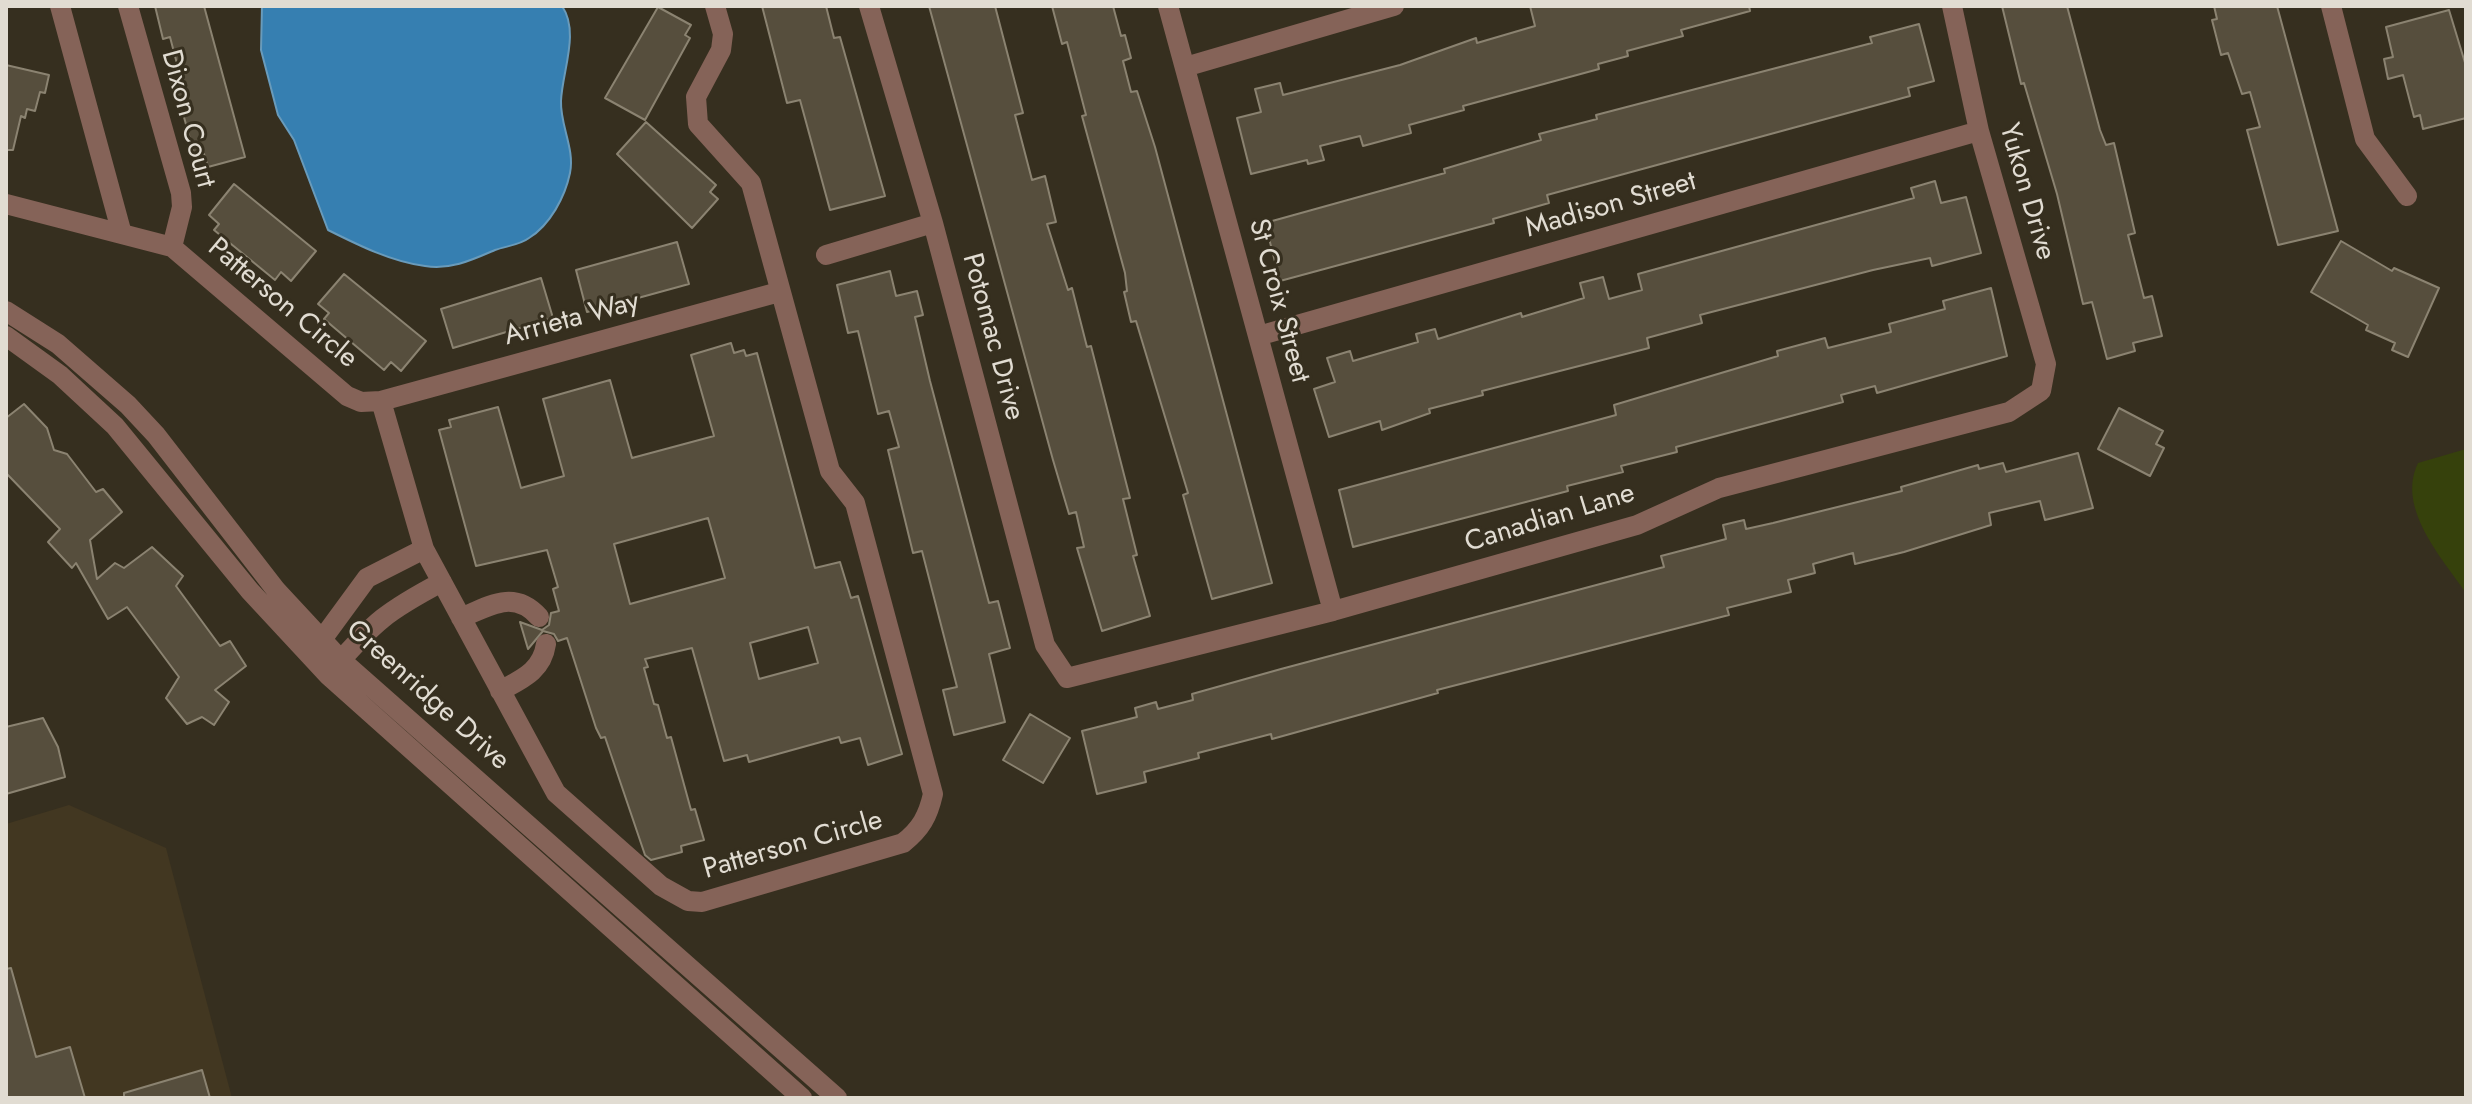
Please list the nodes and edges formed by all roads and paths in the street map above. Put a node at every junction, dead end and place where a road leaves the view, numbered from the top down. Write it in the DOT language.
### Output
graph roads {
  1 [pos="60,6"];
  2 [pos="128,6"];
  3 [pos="715,6"];
  4 [pos="869,6"];
  5 [pos="1168,6"];
  6 [pos="1394,6"];
  7 [pos="1952,6"];
  8 [pos="2331,6"];
  9 [pos="1185,67"];
  10 [pos="1979,131"];
  11 [pos="2407,196"];
  12 [pos="6,204"];
  13 [pos="933,223"];
  14 [pos="122,234"];
  15 [pos="172,247"];
  16 [pos="826,255"];
  17 [pos="779,292"];
  18 [pos="6,311"];
  19 [pos="6,336"];
  20 [pos="1258,336"];
  21 [pos="2041,391"];
  22 [pos="381,401"];
  23 [pos="424,549"];
  24 [pos="442,582"];
  25 [pos="1333,611"];
  26 [pos="539,617"];
  27 [pos="461,618"];
  28 [pos="546,644"];
  29 [pos="317,647"];
  30 [pos="334,667"];
  31 [pos="1067,678"];
  32 [pos="500,691"];
  33 [pos="802,1098"];
  34 [pos="837,1098"];
  1 -- 14 [label="street"];
  2 -- 15 [label="street, Dixon Court"];
  3 -- 17 [label="street, Patterson Circle"];
  4 -- 13 [label="street, Potomac Drive"];
  5 -- 9 [label="street, St Croix Street"];
  6 -- 9 [label="street"];
  7 -- 10 [label="street, Yukon Drive"];
  8 -- 11 [label="street"];
  9 -- 20 [label="street, St Croix Street"];
  10 -- 20 [label="street, Madison Street"];
  10 -- 21 [label="street, Yukon Drive"];
  12 -- 14 [label="street, Patterson Circle"];
  13 -- 16 [label="street"];
  13 -- 31 [label="street, Potomac Drive"];
  14 -- 15 [label="street, Patterson Circle"];
  15 -- 22 [label="street, Patterson Circle"];
  17 -- 22 [label="street, Arrieta Way"];
  17 -- 32 [label="street, Patterson Circle"];
  18 -- 29 [label="street, Greenridge Drive"];
  19 -- 29 [label="street, Greenridge Drive"];
  20 -- 25 [label="street, St Croix Street"];
  21 -- 25 [label="street, Canadian Lane"];
  22 -- 23 [label="street, Patterson Circle"];
  23 -- 24 [label="street, Patterson Circle"];
  23 -- 29 [label="street"];
  24 -- 27 [label="street, Patterson Circle"];
  24 -- 30 [label="street"];
  25 -- 31 [label="street, Canadian Lane"];
  26 -- 27 [label="street"];
  27 -- 32 [label="street, Patterson Circle"];
  28 -- 32 [label="street"];
  29 -- 30 [label="street, Greenridge Drive"];
  30 -- 33 [label="street, Greenridge Drive"];
  30 -- 34 [label="street, Greenridge Drive"];
}
